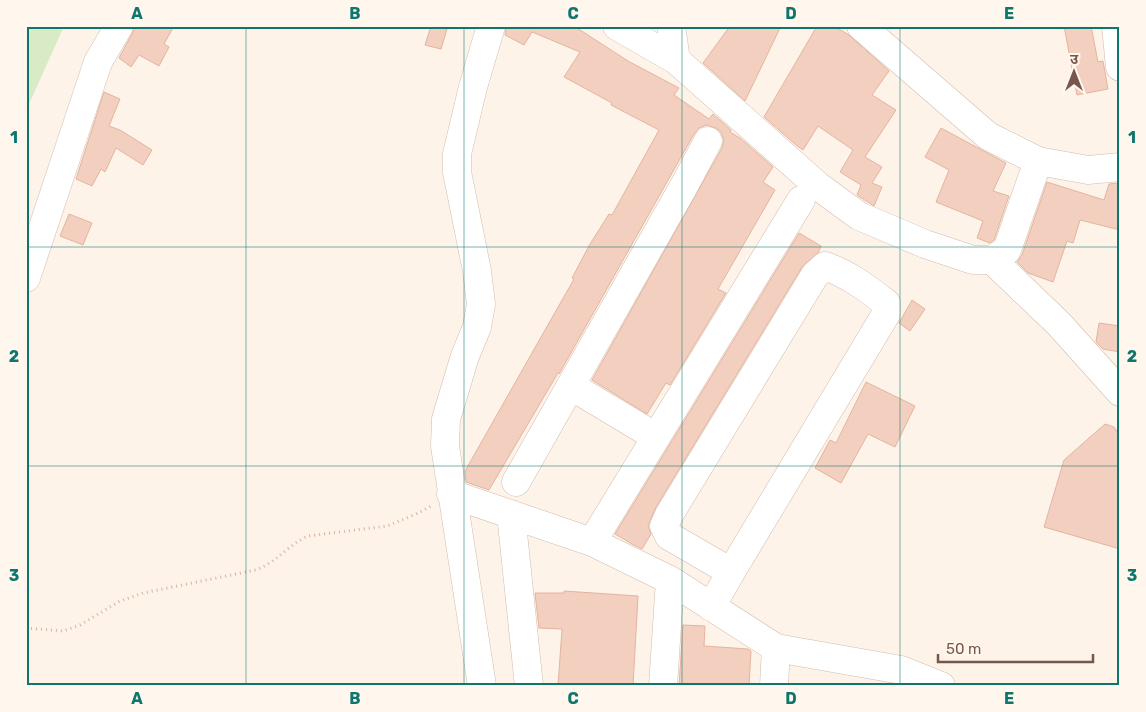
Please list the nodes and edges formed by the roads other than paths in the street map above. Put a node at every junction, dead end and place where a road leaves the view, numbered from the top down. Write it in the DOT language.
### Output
graph roads {
  1 [pos="119,26"];
  2 [pos="491,26"];
  3 [pos="618,26"];
  4 [pos="671,26"];
  5 [pos="862,26"];
  6 [pos="1116,26"];
  7 [pos="676,60"];
  8 [pos="1120,67"];
  9 [pos="708,141"];
  10 [pos="1038,161"];
  11 [pos="1120,167"];
  12 [pos="800,200"];
  13 [pos="992,260"];
  14 [pos="26,278"];
  15 [pos="571,386"];
  16 [pos="1120,392"];
  17 [pos="656,437"];
  18 [pos="516,482"];
  19 [pos="451,494"];
  20 [pos="511,514"];
  21 [pos="592,542"];
  22 [pos="731,572"];
  23 [pos="670,580"];
  24 [pos="711,606"];
  25 [pos="776,648"];
  26 [pos="482,686"];
  27 [pos="529,686"];
  28 [pos="663,686"];
  29 [pos="774,686"];
  30 [pos="941,686"];
  1 -- 14 [label="street"];
  2 -- 19 [label="street"];
  3 -- 7 [label="street"];
  4 -- 7 [label="street"];
  5 -- 10 [label="street"];
  6 -- 8 [label="street"];
  7 -- 13 [label="street"];
  9 -- 15 [label="street"];
  10 -- 11 [label="street"];
  10 -- 13 [label="street"];
  12 -- 17 [label="street"];
  13 -- 16 [label="street"];
  15 -- 17 [label="street"];
  15 -- 18 [label="street"];
  17 -- 21 [label="street"];
  19 -- 20 [label="street"];
  19 -- 26 [label="street"];
  20 -- 21 [label="street"];
  20 -- 27 [label="street"];
  21 -- 23 [label="street"];
  22 -- 22 [label="street"];
  22 -- 24 [label="street"];
  23 -- 24 [label="street"];
  23 -- 28 [label="street"];
  24 -- 25 [label="street"];
  25 -- 29 [label="street"];
  25 -- 30 [label="street"];
}
